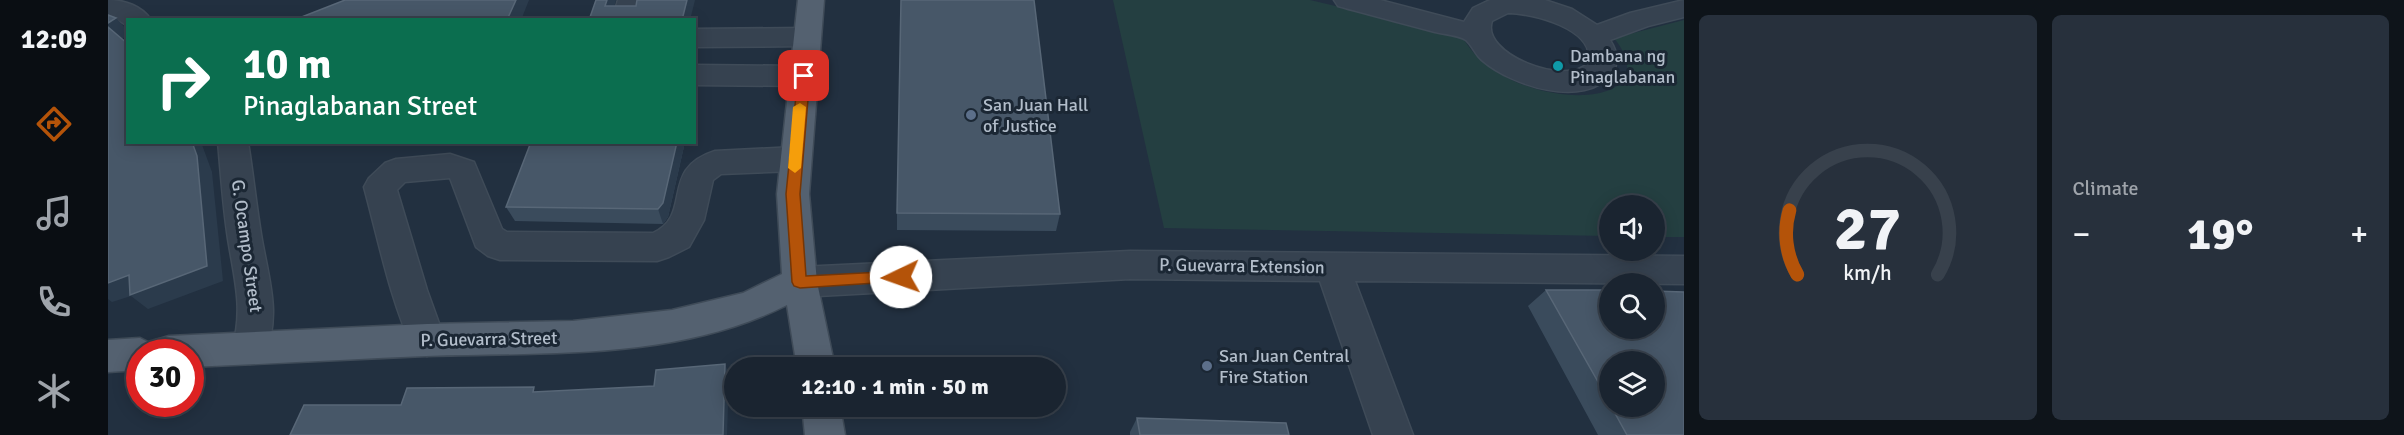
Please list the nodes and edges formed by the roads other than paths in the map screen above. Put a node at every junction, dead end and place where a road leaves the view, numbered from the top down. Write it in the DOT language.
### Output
graph roads {
  1 [pos="113,0"];
  2 [pos="631,0"];
  3 [pos="811,0"];
  4 [pos="1350,0"];
  5 [pos="1676,0"];
  6 [pos="108,2"];
  7 [pos="1684,6"];
  8 [pos="135,18"];
  9 [pos="626,18"];
  10 [pos="1477,34"];
  11 [pos="1593,36"];
  12 [pos="806,37"];
  13 [pos="696,38"];
  14 [pos="696,75"];
  15 [pos="804,76"];
  16 [pos="233,144"];
  17 [pos="795,159"];
  18 [pos="1332,267"];
  19 [pos="1684,270"];
  20 [pos="800,282"];
  21 [pos="427,340"];
  22 [pos="250,348"];
  23 [pos="204,350"];
  24 [pos="126,355"];
  25 [pos="108,356"];
  26 [pos="814,357"];
  27 [pos="823,417"];
  28 [pos="825,435"];
  29 [pos="1393,435"];
  1 -- 6 [label="street"];
  2 -- 9 [label="street"];
  3 -- 12 [label="main road"];
  4 -- 10 [label="street"];
  5 -- 7 [label="street"];
  6 -- 8 [label="street"];
  7 -- 11 [label="street"];
  10 -- 11 [label="street"];
  10 -- 11 [label="street"];
  12 -- 13 [label="street"];
  12 -- 15 [label="main road"];
  14 -- 15 [label="street"];
  15 -- 17 [label="main road"];
  16 -- 22 [label="street, G. Ocampo Street"];
  17 -- 20 [label="main road"];
  17 -- 21 [label="street"];
  18 -- 19 [label="street, P. Guevarra Extension"];
  18 -- 20 [label="street, P. Guevarra Extension"];
  18 -- 29 [label="street"];
  20 -- 21 [label="main road, P. Guevarra Street"];
  20 -- 26 [label="main road"];
  21 -- 22 [label="main road, P. Guevarra Street"];
  22 -- 23 [label="main road, P. Guevarra Street"];
  24 -- 25 [label="main road"];
  27 -- 28 [label="main road"];
}
